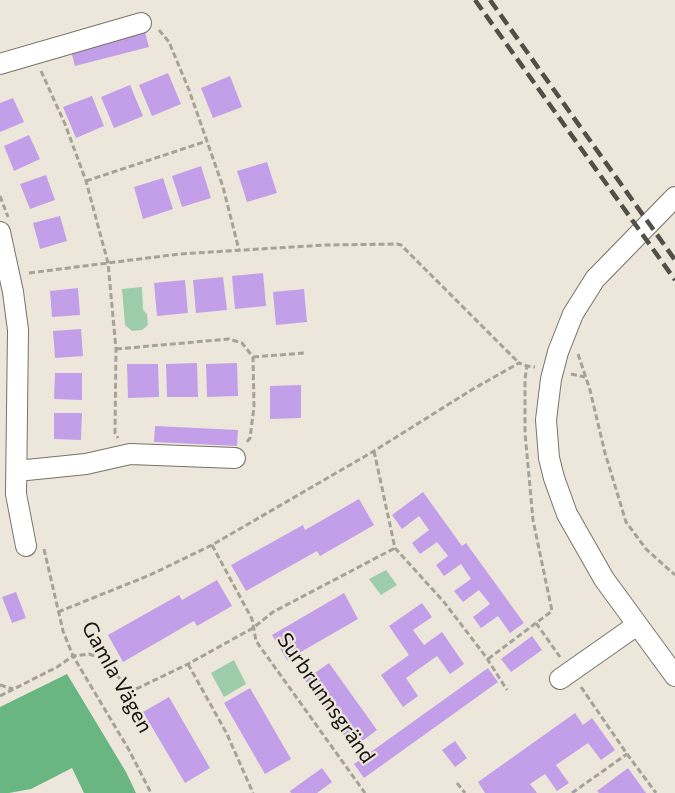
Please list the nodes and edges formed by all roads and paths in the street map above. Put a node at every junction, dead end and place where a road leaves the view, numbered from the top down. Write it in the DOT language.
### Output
graph roads {
  1 [pos="141,23"];
  2 [pos="33,54"];
  3 [pos="0,64"];
  4 [pos="207,141"];
  5 [pos="86,181"];
  6 [pos="675,197"];
  7 [pos="0,232"];
  8 [pos="239,250"];
  9 [pos="108,263"];
  10 [pos="9,277"];
  11 [pos="116,349"];
  12 [pos="303,353"];
  13 [pos="578,354"];
  14 [pos="253,357"];
  15 [pos="519,363"];
  16 [pos="526,366"];
  17 [pos="553,370"];
  18 [pos="585,377"];
  19 [pos="374,451"];
  20 [pos="130,454"];
  21 [pos="235,458"];
  22 [pos="17,471"];
  23 [pos="35,545"];
  24 [pos="212,545"];
  25 [pos="395,548"];
  26 [pos="675,575"];
  27 [pos="58,612"];
  28 [pos="536,623"];
  29 [pos="637,625"];
  30 [pos="253,628"];
  31 [pos="74,656"];
  32 [pos="488,659"];
  33 [pos="188,664"];
  34 [pos="565,675"];
  35 [pos="675,676"];
  36 [pos="0,685"];
  37 [pos="13,689"];
  38 [pos="507,690"];
  39 [pos="0,696"];
  40 [pos="627,754"];
  41 [pos="457,783"];
  42 [pos="580,788"];
  43 [pos="151,793"];
  44 [pos="253,793"];
  45 [pos="364,793"];
  46 [pos="465,793"];
  47 [pos="572,793"];
  48 [pos="584,793"];
  49 [pos="656,793"];
  1 -- 2 [label="street"];
  1 -- 4 [label="path"];
  2 -- 3 [label="street"];
  2 -- 5 [label="path"];
  4 -- 5 [label="path"];
  4 -- 8 [label="path"];
  5 -- 9 [label="path"];
  6 -- 17 [label="street"];
  7 -- 10 [label="street"];
  8 -- 9 [label="path"];
  8 -- 15 [label="path"];
  9 -- 10 [label="path"];
  9 -- 11 [label="path"];
  10 -- 22 [label="street"];
  11 -- 14 [label="path"];
  11 -- 20 [label="path"];
  12 -- 14 [label="path"];
  13 -- 18 [label="path"];
  14 -- 21 [label="path"];
  15 -- 16 [label="path"];
  15 -- 19 [label="path"];
  16 -- 17 [label="path"];
  16 -- 28 [label="path"];
  17 -- 18 [label="path"];
  17 -- 29 [label="street"];
  18 -- 26 [label="path"];
  19 -- 24 [label="path"];
  19 -- 25 [label="path"];
  20 -- 21 [label="street"];
  20 -- 22 [label="street"];
  22 -- 23 [label="street"];
  23 -- 27 [label="path, Gamla Vägen"];
  24 -- 27 [label="path"];
  24 -- 30 [label="path, Surbrunnsgränd"];
  25 -- 30 [label="path, Surbrunnsgränd"];
  25 -- 32 [label="path"];
  27 -- 31 [label="path, Gamla Vägen"];
  28 -- 32 [label="path"];
  28 -- 34 [label="path"];
  29 -- 34 [label="street"];
  29 -- 35 [label="street"];
  30 -- 33 [label="path, Surbrunnsgränd"];
  30 -- 45 [label="path, Surbrunnsgränd"];
  31 -- 33 [label="path, Surbrunnsgränd"];
  31 -- 37 [label="path"];
  31 -- 43 [label="path, Gamla Vägen"];
  32 -- 38 [label="path"];
  33 -- 44 [label="path"];
  34 -- 40 [label="path"];
  36 -- 37 [label="path"];
  37 -- 39 [label="path"];
  40 -- 42 [label="path"];
  40 -- 49 [label="path"];
  41 -- 46 [label="path"];
  42 -- 47 [label="path"];
  42 -- 48 [label="path"];
}
